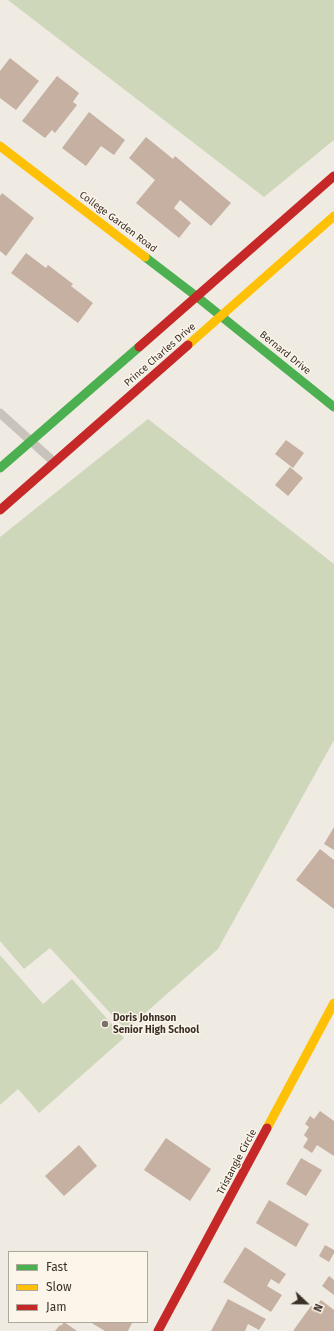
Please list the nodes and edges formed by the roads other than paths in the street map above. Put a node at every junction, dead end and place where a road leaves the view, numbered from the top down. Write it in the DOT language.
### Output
graph roads {
  1 [pos="0,146"];
  2 [pos="334,176"];
  3 [pos="334,216"];
  4 [pos="196,296"];
  5 [pos="222,316"];
  6 [pos="334,407"];
  7 [pos="0,413"];
  8 [pos="31,441"];
  9 [pos="54,462"];
  10 [pos="0,468"];
  11 [pos="0,510"];
  12 [pos="334,1003"];
  13 [pos="158,1331"];
  1 -- 4 [label="main road, College Garden Road"];
  2 -- 4 [label="main road, Prince Charles Drive"];
  3 -- 5 [label="main road, Prince Charles Drive"];
  4 -- 5 [label="main road, College Garden Road"];
  4 -- 8 [label="main road, Prince Charles Drive"];
  5 -- 6 [label="main road, Bernard Drive"];
  5 -- 9 [label="main road, Prince Charles Drive"];
  7 -- 8 [label="lane"];
  8 -- 9 [label="lane"];
  8 -- 10 [label="main road, Prince Charles Drive"];
  9 -- 11 [label="main road, Prince Charles Drive"];
  12 -- 13 [label="main road, Tristangie Circle"];
}
